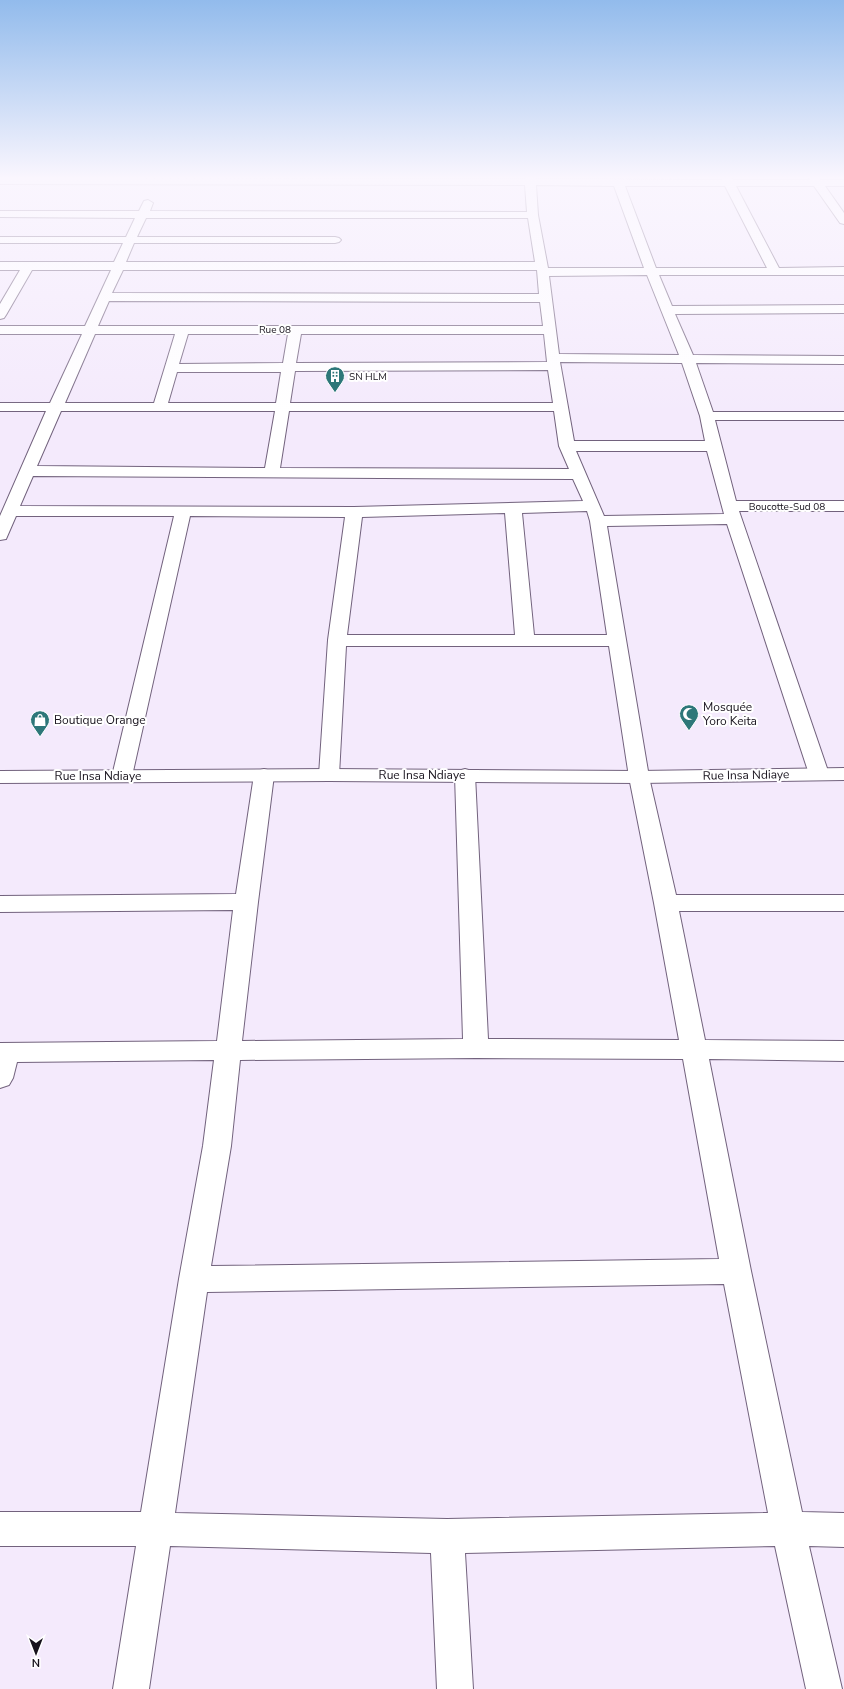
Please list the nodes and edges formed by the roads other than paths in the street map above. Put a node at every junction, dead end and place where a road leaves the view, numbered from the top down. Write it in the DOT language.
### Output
graph roads {
  1 [pos="123,256"];
  2 [pos="238,256"];
  3 [pos="333,256"];
  4 [pos="540,256"];
  5 [pos="645,256"];
  6 [pos="767,256"];
  7 [pos="0,266"];
  8 [pos="28,266"];
  9 [pos="118,266"];
  10 [pos="203,266"];
  11 [pos="235,266"];
  12 [pos="542,269"];
  13 [pos="332,270"];
  14 [pos="775,270"];
  15 [pos="651,271"];
  16 [pos="844,271"];
  17 [pos="329,293"];
  18 [pos="105,297"];
  19 [pos="192,297"];
  20 [pos="545,298"];
  21 [pos="844,309"];
  22 [pos="668,310"];
  23 [pos="0,315"];
  24 [pos="324,318"];
  25 [pos="183,329"];
  26 [pos="295,329"];
  27 [pos="0,330"];
  28 [pos="91,330"];
  29 [pos="550,330"];
  30 [pos="688,360"];
  31 [pos="844,360"];
  32 [pos="554,362"];
  33 [pos="289,367"];
  34 [pos="171,368"];
  35 [pos="160,406"];
  36 [pos="0,407"];
  37 [pos="56,407"];
  38 [pos="282,407"];
  39 [pos="561,407"];
  40 [pos="707,416"];
  41 [pos="844,416"];
  42 [pos="567,446"];
  43 [pos="712,446"];
  44 [pos="27,471"];
  45 [pos="272,472"];
  46 [pos="580,474"];
  47 [pos="8,503"];
  48 [pos="844,506"];
  49 [pos="513,508"];
  50 [pos="183,511"];
  51 [pos="354,512"];
  52 [pos="731,512"];
  53 [pos="596,514"];
  54 [pos="0,535"];
  55 [pos="337,640"];
  56 [pos="525,641"];
  57 [pos="618,641"];
  58 [pos="819,774"];
  59 [pos="844,774"];
  60 [pos="329,775"];
  61 [pos="465,775"];
  62 [pos="122,776"];
  63 [pos="264,776"];
  64 [pos="0,777"];
  65 [pos="639,777"];
  66 [pos="246,902"];
  67 [pos="844,903"];
  68 [pos="0,904"];
  69 [pos="666,904"];
  70 [pos="476,1048"];
  71 [pos="694,1049"];
  72 [pos="229,1050"];
  73 [pos="844,1051"];
  74 [pos="4,1053"];
  75 [pos="0,1078"];
  76 [pos="736,1271"];
  77 [pos="194,1279"];
  78 [pos="0,1529"];
  79 [pos="155,1529"];
  80 [pos="788,1529"];
  81 [pos="844,1530"];
  82 [pos="447,1536"];
  83 [pos="131,1689"];
  84 [pos="455,1689"];
  85 [pos="824,1689"];
  1 -- 9 [label="street"];
  2 -- 11 [label="street"];
  3 -- 13 [label="street"];
  4 -- 12 [label="street"];
  5 -- 15 [label="street"];
  6 -- 14 [label="street"];
  7 -- 8 [label="street"];
  8 -- 9 [label="street"];
  8 -- 23 [label="street"];
  9 -- 10 [label="street"];
  9 -- 18 [label="street"];
  10 -- 11 [label="street"];
  10 -- 19 [label="street"];
  11 -- 13 [label="street"];
  12 -- 13 [label="street"];
  12 -- 15 [label="street"];
  12 -- 20 [label="street"];
  14 -- 15 [label="street"];
  14 -- 16 [label="street"];
  15 -- 22 [label="street"];
  17 -- 19 [label="street"];
  17 -- 20 [label="street"];
  17 -- 24 [label="street"];
  18 -- 19 [label="street"];
  18 -- 28 [label="street"];
  20 -- 29 [label="street"];
  21 -- 22 [label="street"];
  22 -- 30 [label="street"];
  24 -- 26 [label="street, Rue 08"];
  24 -- 29 [label="street, Rue 08"];
  25 -- 26 [label="street, Rue 08"];
  25 -- 28 [label="street, Rue 08"];
  25 -- 34 [label="street"];
  26 -- 33 [label="street"];
  27 -- 28 [label="street, Rue 08"];
  28 -- 37 [label="street"];
  29 -- 32 [label="street"];
  30 -- 31 [label="street"];
  30 -- 32 [label="street"];
  30 -- 40 [label="street"];
  32 -- 33 [label="street"];
  32 -- 39 [label="street"];
  33 -- 34 [label="street"];
  33 -- 38 [label="street"];
  34 -- 35 [label="street"];
  35 -- 37 [label="street"];
  35 -- 38 [label="street"];
  36 -- 37 [label="street"];
  37 -- 44 [label="street"];
  38 -- 39 [label="street"];
  38 -- 45 [label="street"];
  39 -- 42 [label="street"];
  40 -- 41 [label="street"];
  40 -- 43 [label="street"];
  42 -- 43 [label="street"];
  42 -- 46 [label="street"];
  43 -- 52 [label="street"];
  44 -- 45 [label="street"];
  44 -- 47 [label="street"];
  45 -- 46 [label="street"];
  46 -- 53 [label="street"];
  47 -- 50 [label="street, Boucotte-Sud 08"];
  47 -- 54 [label="street"];
  48 -- 52 [label="street, Boucotte-Sud 08"];
  49 -- 51 [label="street, Boucotte-Sud 08"];
  49 -- 53 [label="street, Boucotte-Sud 08"];
  49 -- 56 [label="street"];
  50 -- 51 [label="street, Boucotte-Sud 08"];
  50 -- 62 [label="street"];
  51 -- 55 [label="street"];
  52 -- 53 [label="street, Boucotte-Sud 08"];
  52 -- 58 [label="street"];
  53 -- 57 [label="street"];
  55 -- 56 [label="street"];
  55 -- 60 [label="street"];
  56 -- 57 [label="street"];
  57 -- 65 [label="street"];
  58 -- 59 [label="street, Rue Insa Ndiaye"];
  58 -- 65 [label="street, Rue Insa Ndiaye"];
  60 -- 61 [label="street, Rue Insa Ndiaye"];
  60 -- 63 [label="street, Rue Insa Ndiaye"];
  61 -- 65 [label="street, Rue Insa Ndiaye"];
  61 -- 70 [label="street"];
  62 -- 63 [label="street, Rue Insa Ndiaye"];
  62 -- 64 [label="street, Rue Insa Ndiaye"];
  63 -- 66 [label="street"];
  65 -- 69 [label="street"];
  66 -- 68 [label="street"];
  66 -- 72 [label="street"];
  67 -- 69 [label="street"];
  69 -- 71 [label="street"];
  70 -- 71 [label="street"];
  70 -- 72 [label="street"];
  71 -- 73 [label="street"];
  71 -- 76 [label="street"];
  72 -- 74 [label="street"];
  72 -- 77 [label="street"];
  74 -- 75 [label="street"];
  76 -- 77 [label="street"];
  76 -- 80 [label="street"];
  77 -- 79 [label="street"];
  78 -- 79 [label="street"];
  79 -- 82 [label="street"];
  79 -- 83 [label="street"];
  80 -- 81 [label="street"];
  80 -- 82 [label="street"];
  80 -- 85 [label="street"];
  82 -- 84 [label="street"];
}
